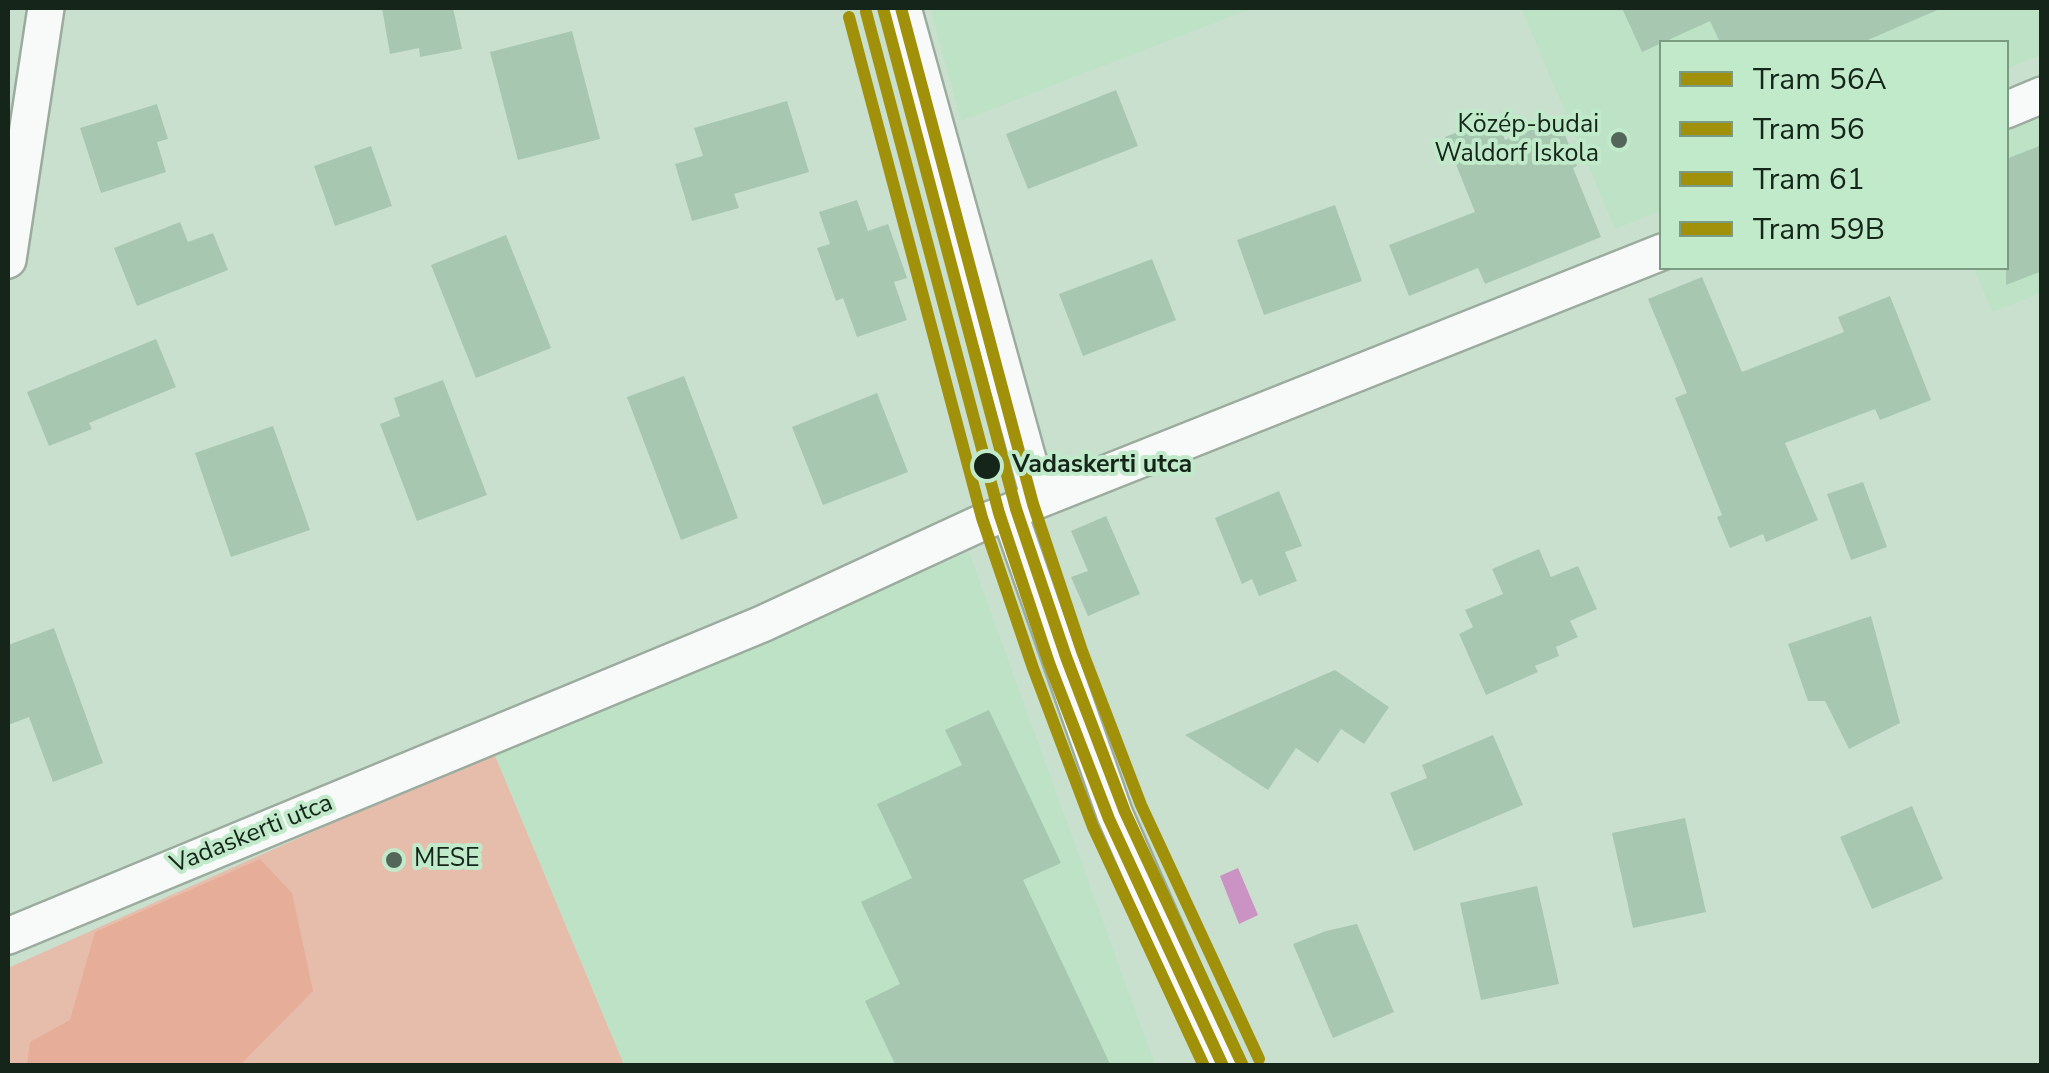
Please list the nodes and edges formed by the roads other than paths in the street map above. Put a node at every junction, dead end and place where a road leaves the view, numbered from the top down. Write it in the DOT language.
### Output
graph roads {
  1 [pos="46,8"];
  2 [pos="904,8"];
  3 [pos="2042,96"];
  4 [pos="2009,109"];
  5 [pos="1659,253"];
  6 [pos="8,260"];
  7 [pos="1024,505"];
  8 [pos="8,936"];
  9 [pos="1224,1066"];
  1 -- 6 [label="street"];
  2 -- 7 [label="street"];
  3 -- 4 [label="street"];
  5 -- 7 [label="street, Vadaskerti utca"];
  7 -- 8 [label="street, Vadaskerti utca"];
  7 -- 9 [label="street"];
}
